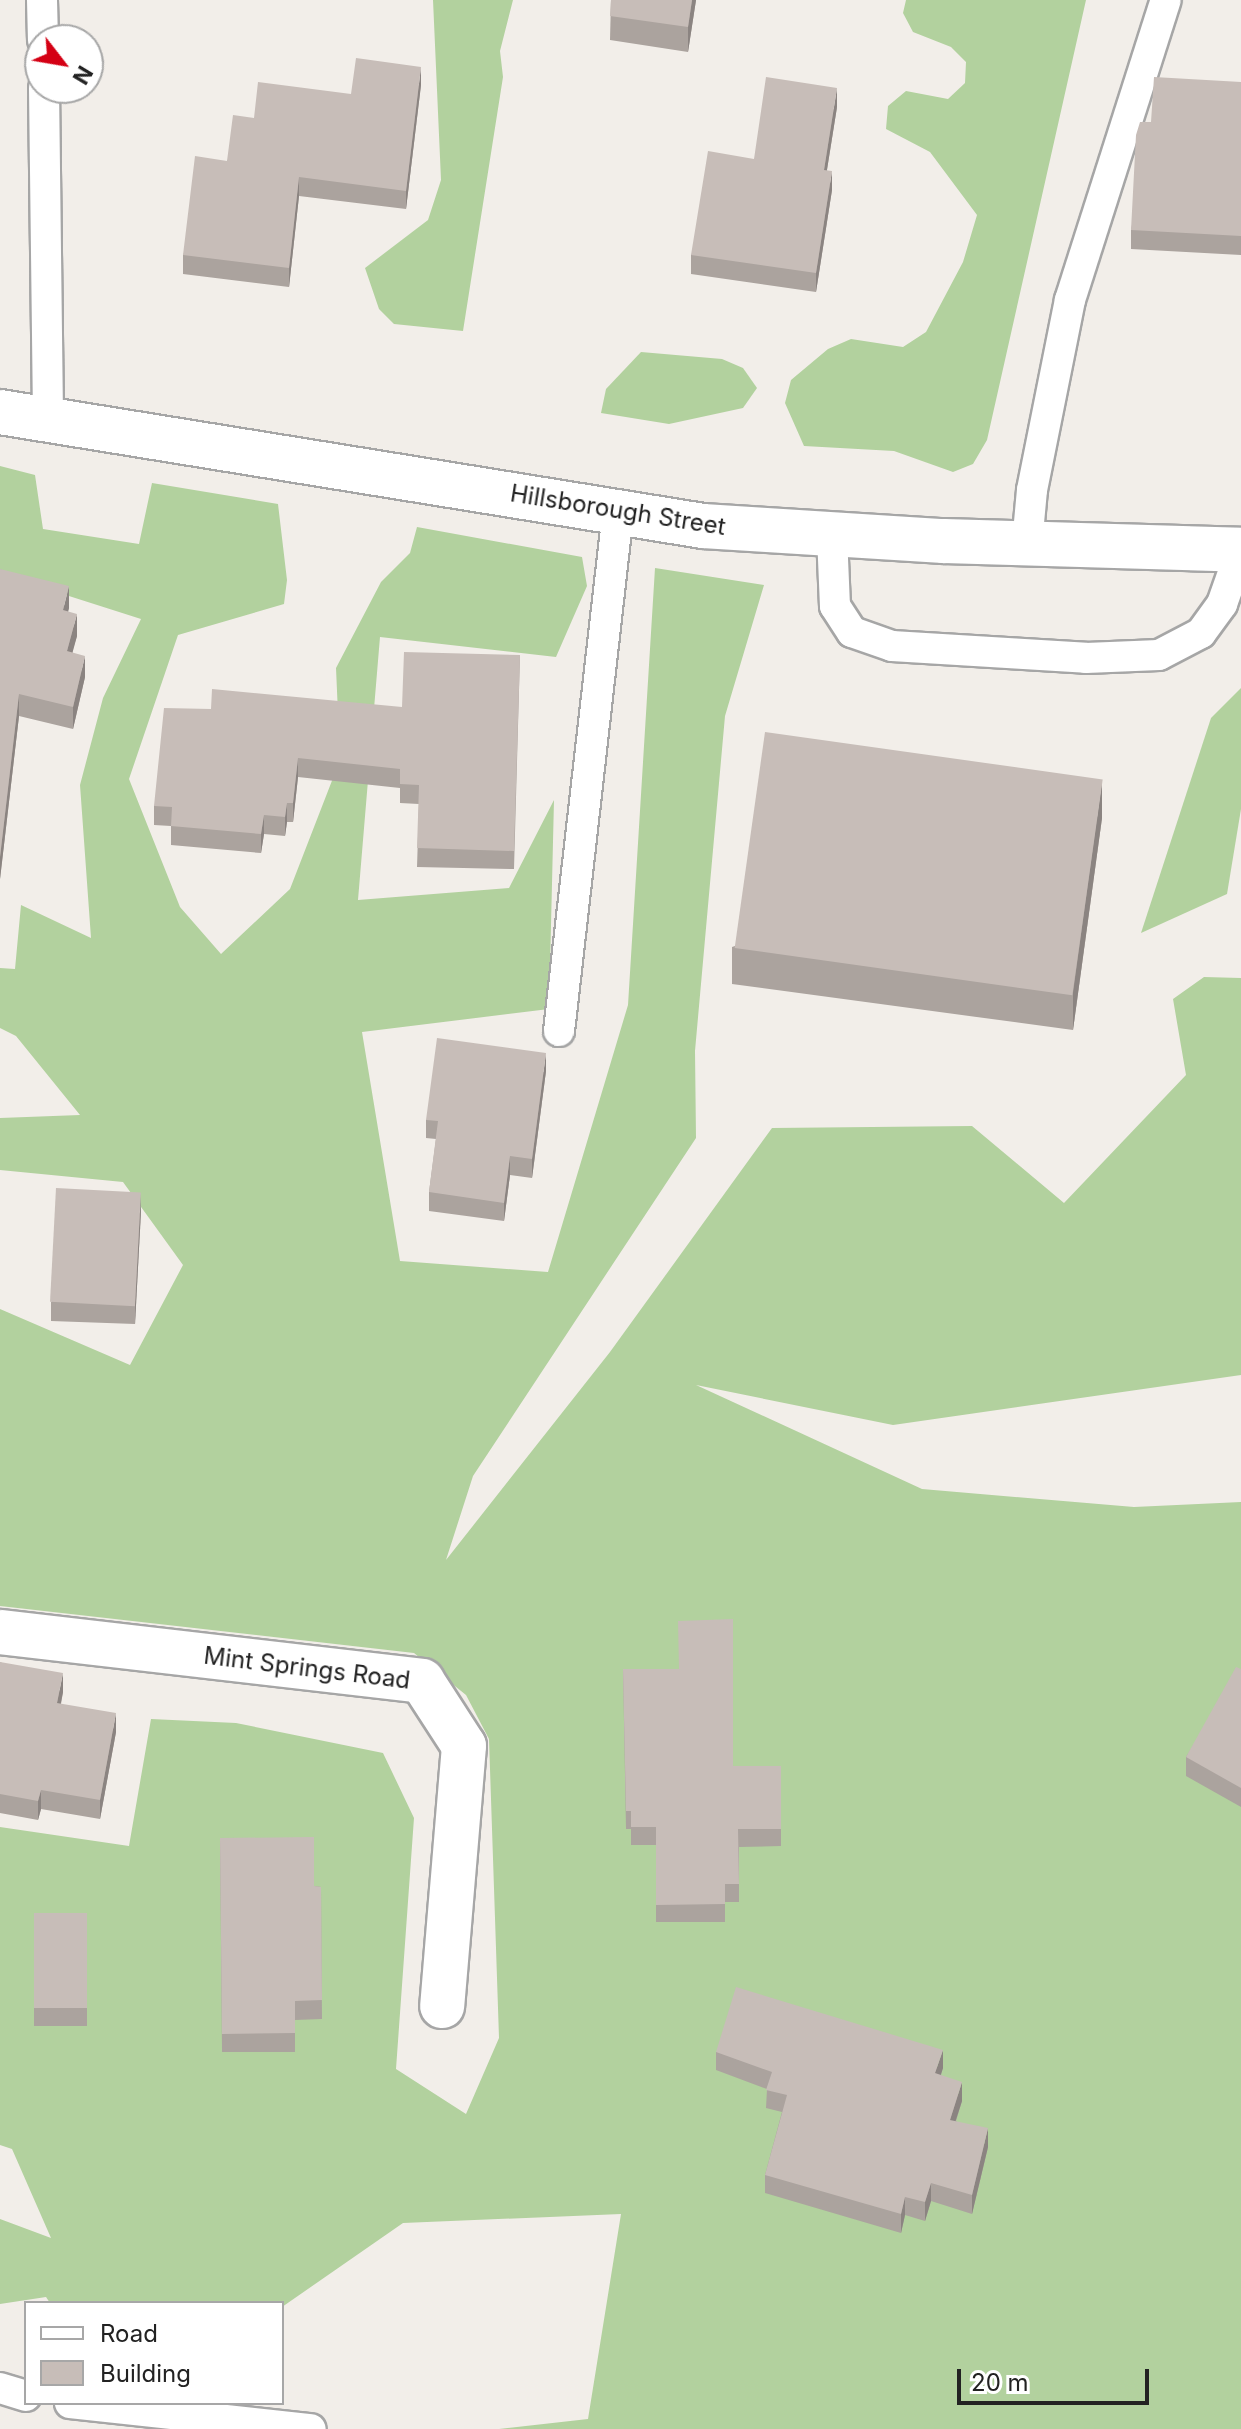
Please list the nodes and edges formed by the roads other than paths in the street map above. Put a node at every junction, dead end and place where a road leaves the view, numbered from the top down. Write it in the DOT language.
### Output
graph roads {
  1 [pos="42,0"];
  2 [pos="1166,0"];
  3 [pos="43,24"];
  4 [pos="44,104"];
  5 [pos="0,412"];
  6 [pos="48,420"];
  7 [pos="618,512"];
  8 [pos="832,535"];
  9 [pos="1027,544"];
  10 [pos="1241,550"];
  11 [pos="559,1031"];
  12 [pos="0,1632"];
  13 [pos="442,2006"];
  14 [pos="0,2388"];
  15 [pos="24,2395"];
  16 [pos="89,2405"];
  17 [pos="311,2429"];
  1 -- 3 [label="lane"];
  2 -- 9 [label="lane"];
  4 -- 6 [label="lane"];
  5 -- 6 [label="street, Hillsborough Street"];
  6 -- 7 [label="street, Hillsborough Street"];
  7 -- 8 [label="street, Hillsborough Street"];
  7 -- 11 [label="lane"];
  8 -- 9 [label="street, Hillsborough Street"];
  8 -- 10 [label="lane"];
  9 -- 10 [label="street, Hillsborough Street"];
  12 -- 13 [label="street, Mint Springs Road"];
  14 -- 15 [label="lane"];
  16 -- 17 [label="lane"];
}
